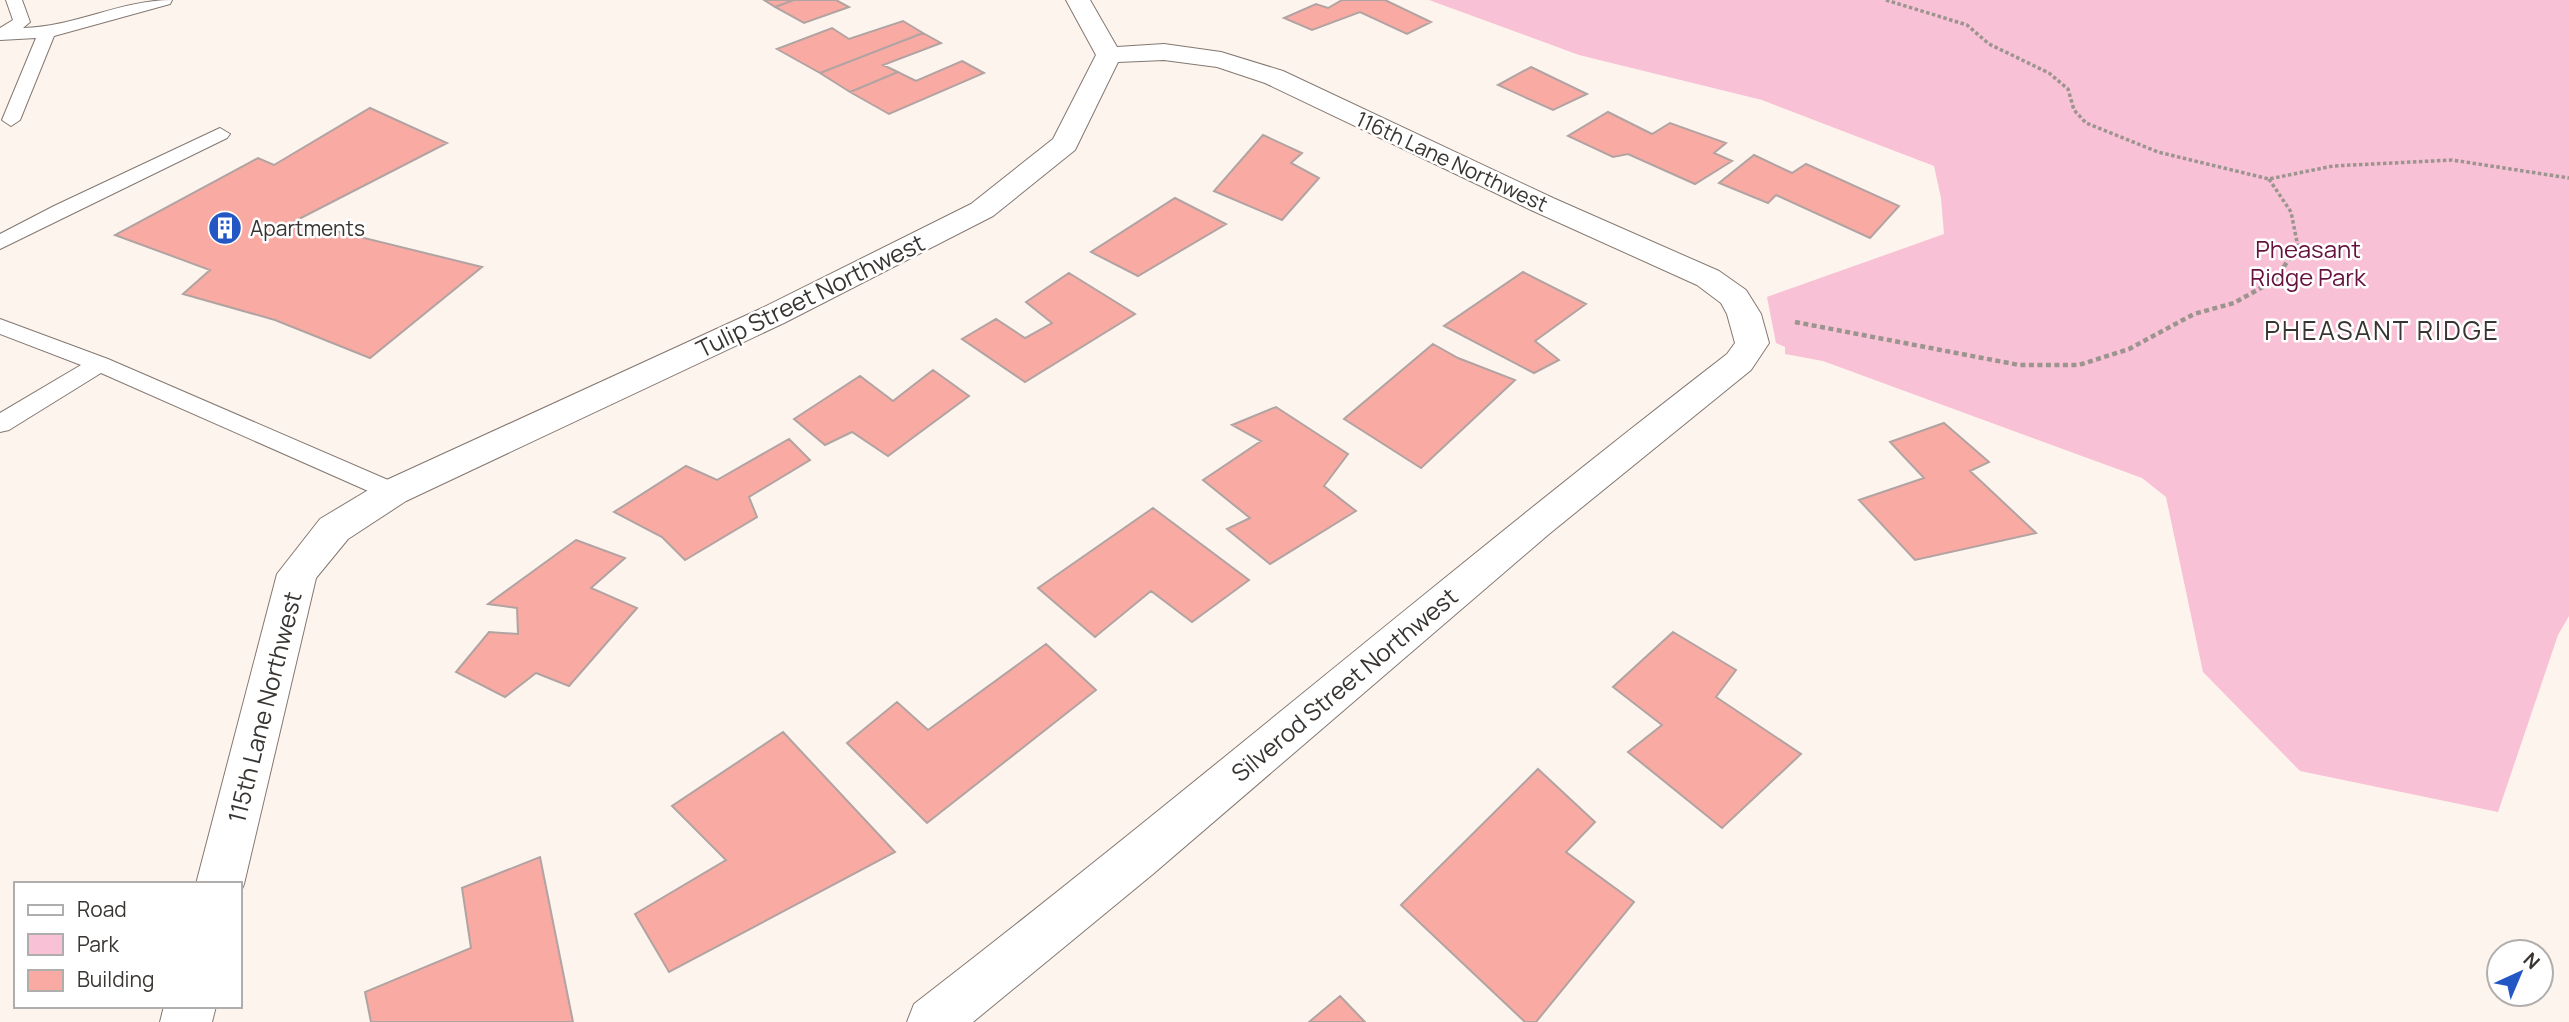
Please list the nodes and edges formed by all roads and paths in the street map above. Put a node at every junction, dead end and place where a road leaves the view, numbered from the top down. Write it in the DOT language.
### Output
graph roads {
  1 [pos="14,0"];
  2 [pos="164,0"];
  3 [pos="1078,0"];
  4 [pos="1886,0"];
  5 [pos="47,33"];
  6 [pos="2,34"];
  7 [pos="1109,55"];
  8 [pos="11,120"];
  9 [pos="220,134"];
  10 [pos="2569,178"];
  11 [pos="2269,179"];
  12 [pos="0,243"];
  13 [pos="0,326"];
  14 [pos="1748,329"];
  15 [pos="100,364"];
  16 [pos="0,424"];
  17 [pos="393,492"];
  18 [pos="220,882"];
  19 [pos="933,1022"];
  1 -- 6 [label="lane"];
  2 -- 5 [label="lane"];
  3 -- 7 [label="street"];
  4 -- 11 [label="path"];
  5 -- 6 [label="lane"];
  5 -- 8 [label="lane"];
  7 -- 14 [label="street, 116th Lane Northwest"];
  7 -- 17 [label="street, Tulip Street Northwest"];
  9 -- 12 [label="lane"];
  10 -- 11 [label="path"];
  11 -- 14 [label="path"];
  13 -- 15 [label="lane"];
  14 -- 19 [label="street, Silverod Street Northwest"];
  15 -- 16 [label="lane"];
  15 -- 17 [label="lane"];
  17 -- 18 [label="street, 115th Lane Northwest"];
}
